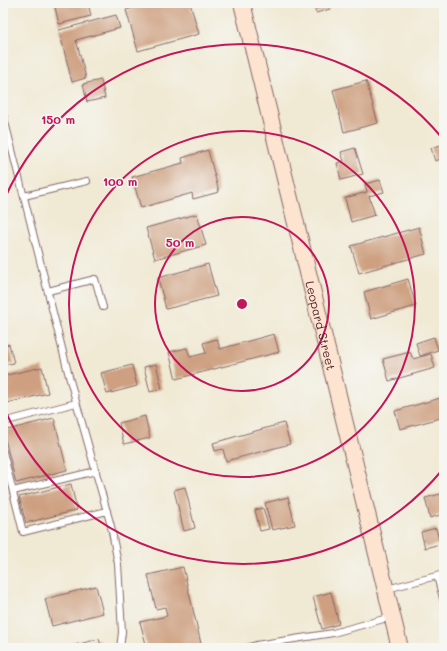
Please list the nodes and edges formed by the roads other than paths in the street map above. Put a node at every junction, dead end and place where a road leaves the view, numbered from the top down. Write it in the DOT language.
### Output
graph roads {
  1 [pos="242,3"];
  2 [pos="3,114"];
  3 [pos="87,181"];
  4 [pos="24,196"];
  5 [pos="48,292"];
  6 [pos="103,307"];
  7 [pos="76,403"];
  8 [pos="3,422"];
  9 [pos="3,452"];
  10 [pos="96,471"];
  11 [pos="13,492"];
  12 [pos="107,511"];
  13 [pos="444,574"];
  14 [pos="437,576"];
  15 [pos="386,589"];
  16 [pos="444,602"];
  17 [pos="392,617"];
  18 [pos="120,648"];
  19 [pos="246,648"];
  20 [pos="400,648"];
  1 -- 15 [label="main road, Leopard Street"];
  2 -- 4 [label="lane"];
  3 -- 4 [label="lane"];
  4 -- 5 [label="lane"];
  5 -- 6 [label="lane"];
  5 -- 7 [label="lane"];
  7 -- 8 [label="lane"];
  7 -- 10 [label="lane"];
  9 -- 11 [label="lane"];
  10 -- 11 [label="lane"];
  10 -- 12 [label="lane"];
  11 -- 12 [label="lane"];
  12 -- 18 [label="lane"];
  13 -- 14 [label="lane"];
  14 -- 15 [label="lane"];
  14 -- 16 [label="lane"];
  15 -- 17 [label="main road, Leopard Street"];
  17 -- 19 [label="lane"];
  17 -- 20 [label="main road, Leopard Street"];
}
